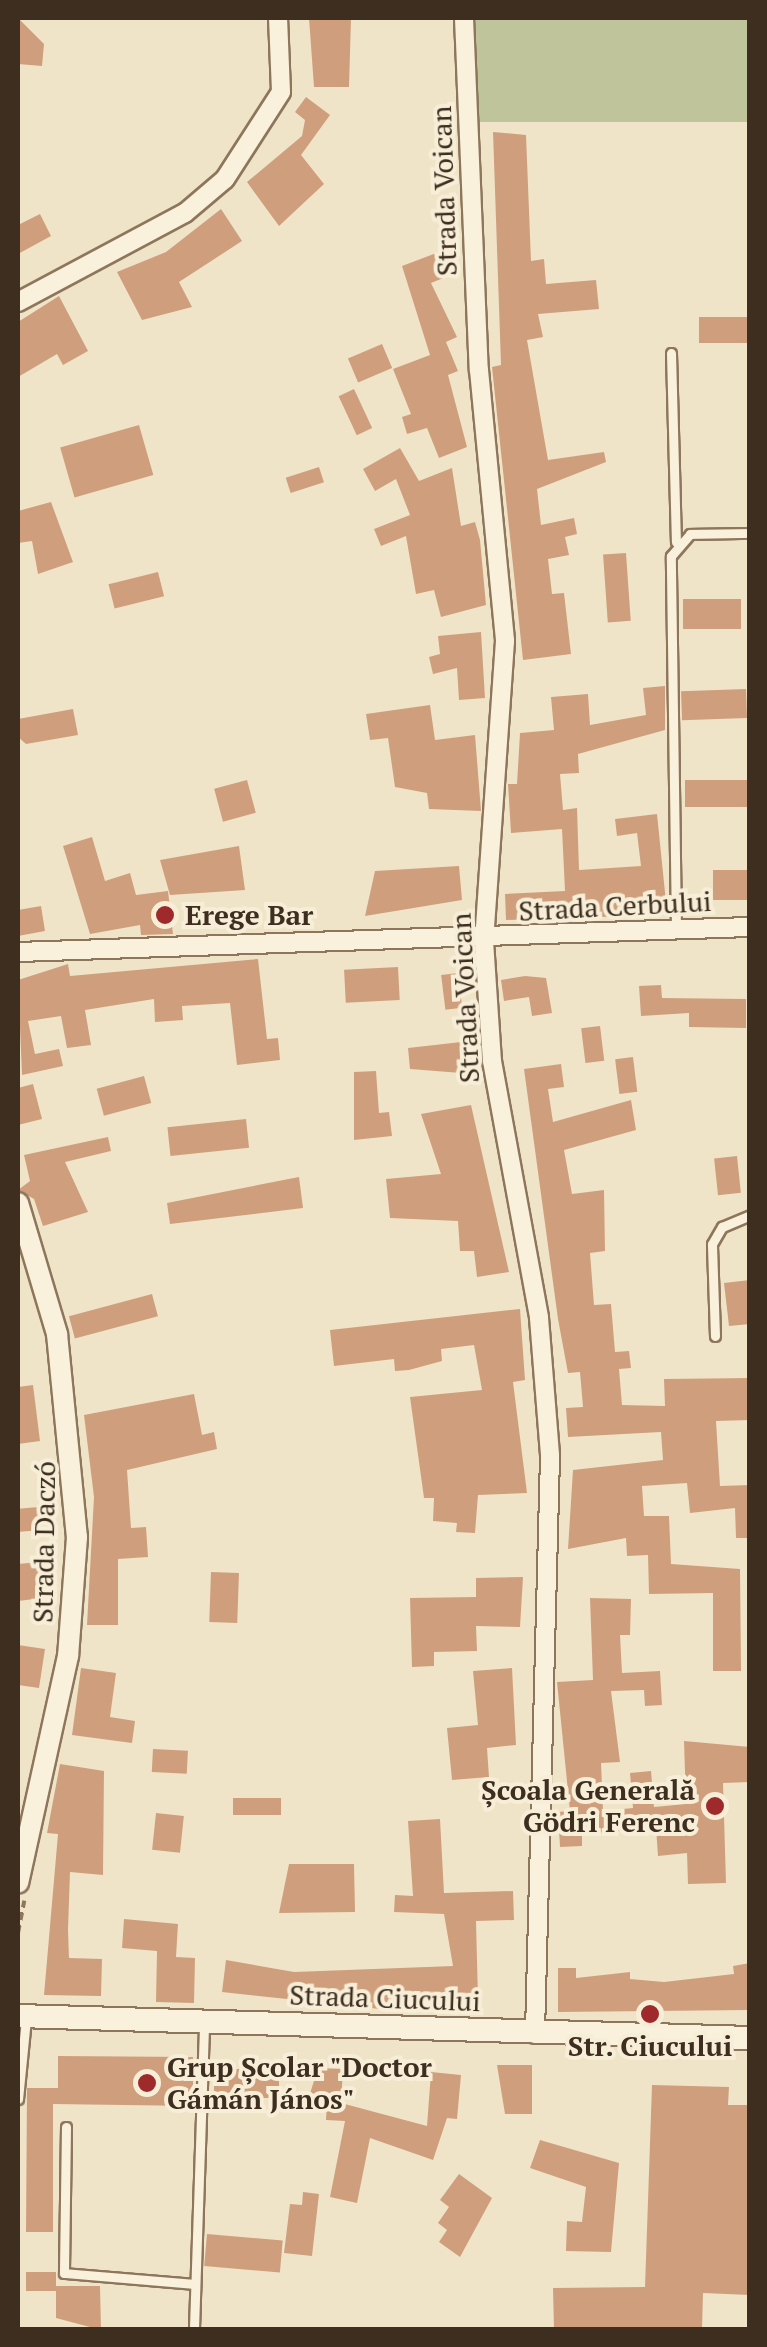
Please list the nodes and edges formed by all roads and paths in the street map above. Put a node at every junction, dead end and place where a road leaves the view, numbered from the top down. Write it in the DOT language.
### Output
graph roads {
  1 [pos="278,18"];
  2 [pos="464,18"];
  3 [pos="18,302"];
  4 [pos="671,352"];
  5 [pos="750,533"];
  6 [pos="676,542"];
  7 [pos="750,927"];
  8 [pos="676,929"];
  9 [pos="484,940"];
  10 [pos="18,952"];
  11 [pos="18,1203"];
  12 [pos="750,1215"];
  13 [pos="715,1336"];
  14 [pos="18,1883"];
  15 [pos="22,2016"];
  16 [pos="204,2022"];
  17 [pos="536,2034"];
  18 [pos="750,2038"];
  19 [pos="18,2099"];
  20 [pos="66,2127"];
  21 [pos="194,2284"];
  22 [pos="194,2328"];
  1 -- 3 [label="street"];
  2 -- 9 [label="street, Strada Voican"];
  4 -- 6 [label="lane"];
  5 -- 6 [label="lane"];
  6 -- 8 [label="lane"];
  7 -- 8 [label="street, Strada Cerbului"];
  8 -- 9 [label="street, Strada Cerbului"];
  9 -- 10 [label="street, Strada Cerbului"];
  9 -- 17 [label="street, Strada Voican"];
  11 -- 14 [label="street, Strada Daczó"];
  12 -- 13 [label="lane"];
  15 -- 16 [label="main road, Strada Ciucului"];
  15 -- 19 [label="lane"];
  16 -- 17 [label="main road, Strada Ciucului"];
  16 -- 21 [label="lane"];
  17 -- 18 [label="main road, Strada Ciucului"];
  20 -- 21 [label="lane"];
  21 -- 22 [label="lane"];
}
